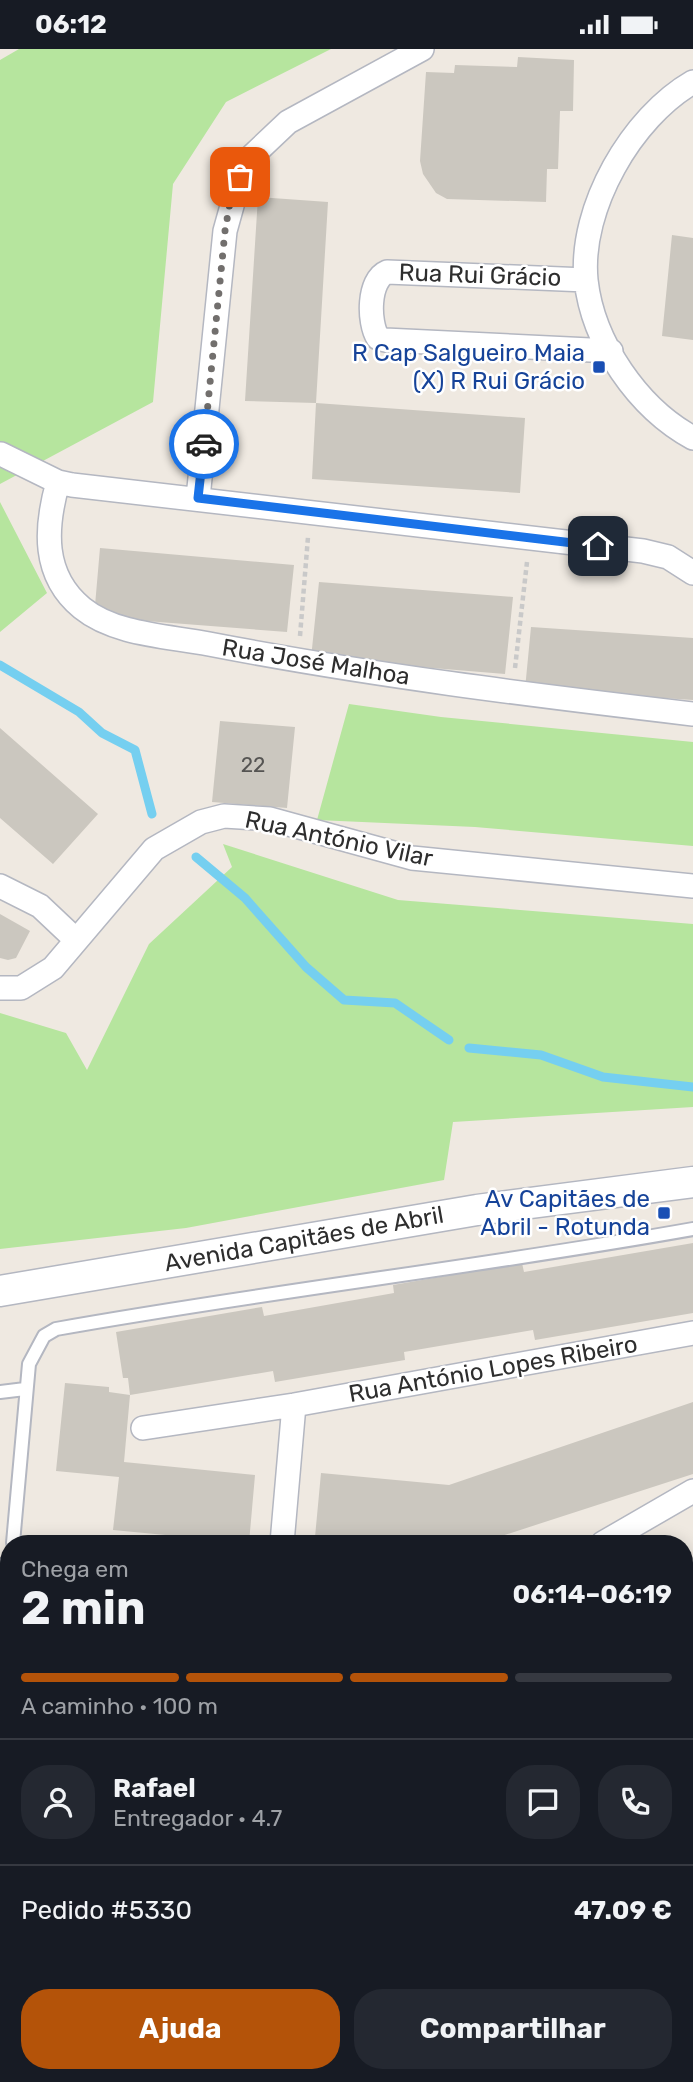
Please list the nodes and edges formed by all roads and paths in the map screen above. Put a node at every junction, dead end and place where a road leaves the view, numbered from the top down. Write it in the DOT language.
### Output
graph roads {
  1 [pos="422,49"];
  2 [pos="693,82"];
  3 [pos="586,279"];
  4 [pos="611,351"];
  5 [pos="693,438"];
  6 [pos="1,454"];
  7 [pos="58,482"];
  8 [pos="198,498"];
  9 [pos="311,512"];
  10 [pos="530,538"];
  11 [pos="693,573"];
  12 [pos="298,661"];
  13 [pos="512,693"];
  14 [pos="693,714"];
  15 [pos="0,886"];
  16 [pos="693,886"];
  17 [pos="75,939"];
  18 [pos="0,988"];
  19 [pos="693,1182"];
  20 [pos="693,1230"];
  21 [pos="0,1291"];
  22 [pos="693,1333"];
  23 [pos="25,1389"];
  24 [pos="0,1392"];
  25 [pos="294,1405"];
  26 [pos="143,1428"];
  27 [pos="693,1492"];
  28 [pos="14,1535"];
  29 [pos="283,1535"];
  30 [pos="620,1535"];
  1 -- 8 [label="street"];
  2 -- 3 [label="street"];
  3 -- 4 [label="street"];
  3 -- 4 [label="street, Rua Rui Grácio"];
  4 -- 5 [label="street"];
  6 -- 7 [label="street"];
  7 -- 8 [label="street"];
  7 -- 12 [label="street, Rua José Malhoa"];
  8 -- 9 [label="street"];
  9 -- 10 [label="street"];
  9 -- 12 [label="path"];
  10 -- 11 [label="street"];
  10 -- 13 [label="path"];
  12 -- 13 [label="street, Rua José Malhoa"];
  13 -- 14 [label="street, Rua José Malhoa"];
  15 -- 17 [label="street"];
  16 -- 17 [label="street, Rua António Vilar"];
  17 -- 18 [label="street, Rua António Vilar"];
  19 -- 21 [label="street, Avenida Capitães de Abril"];
  20 -- 23 [label="lane"];
  22 -- 25 [label="street, Rua António Lopes Ribeiro"];
  23 -- 24 [label="lane"];
  23 -- 28 [label="lane"];
  25 -- 26 [label="street, Rua António Lopes Ribeiro"];
  25 -- 29 [label="street"];
  27 -- 30 [label="street"];
}
